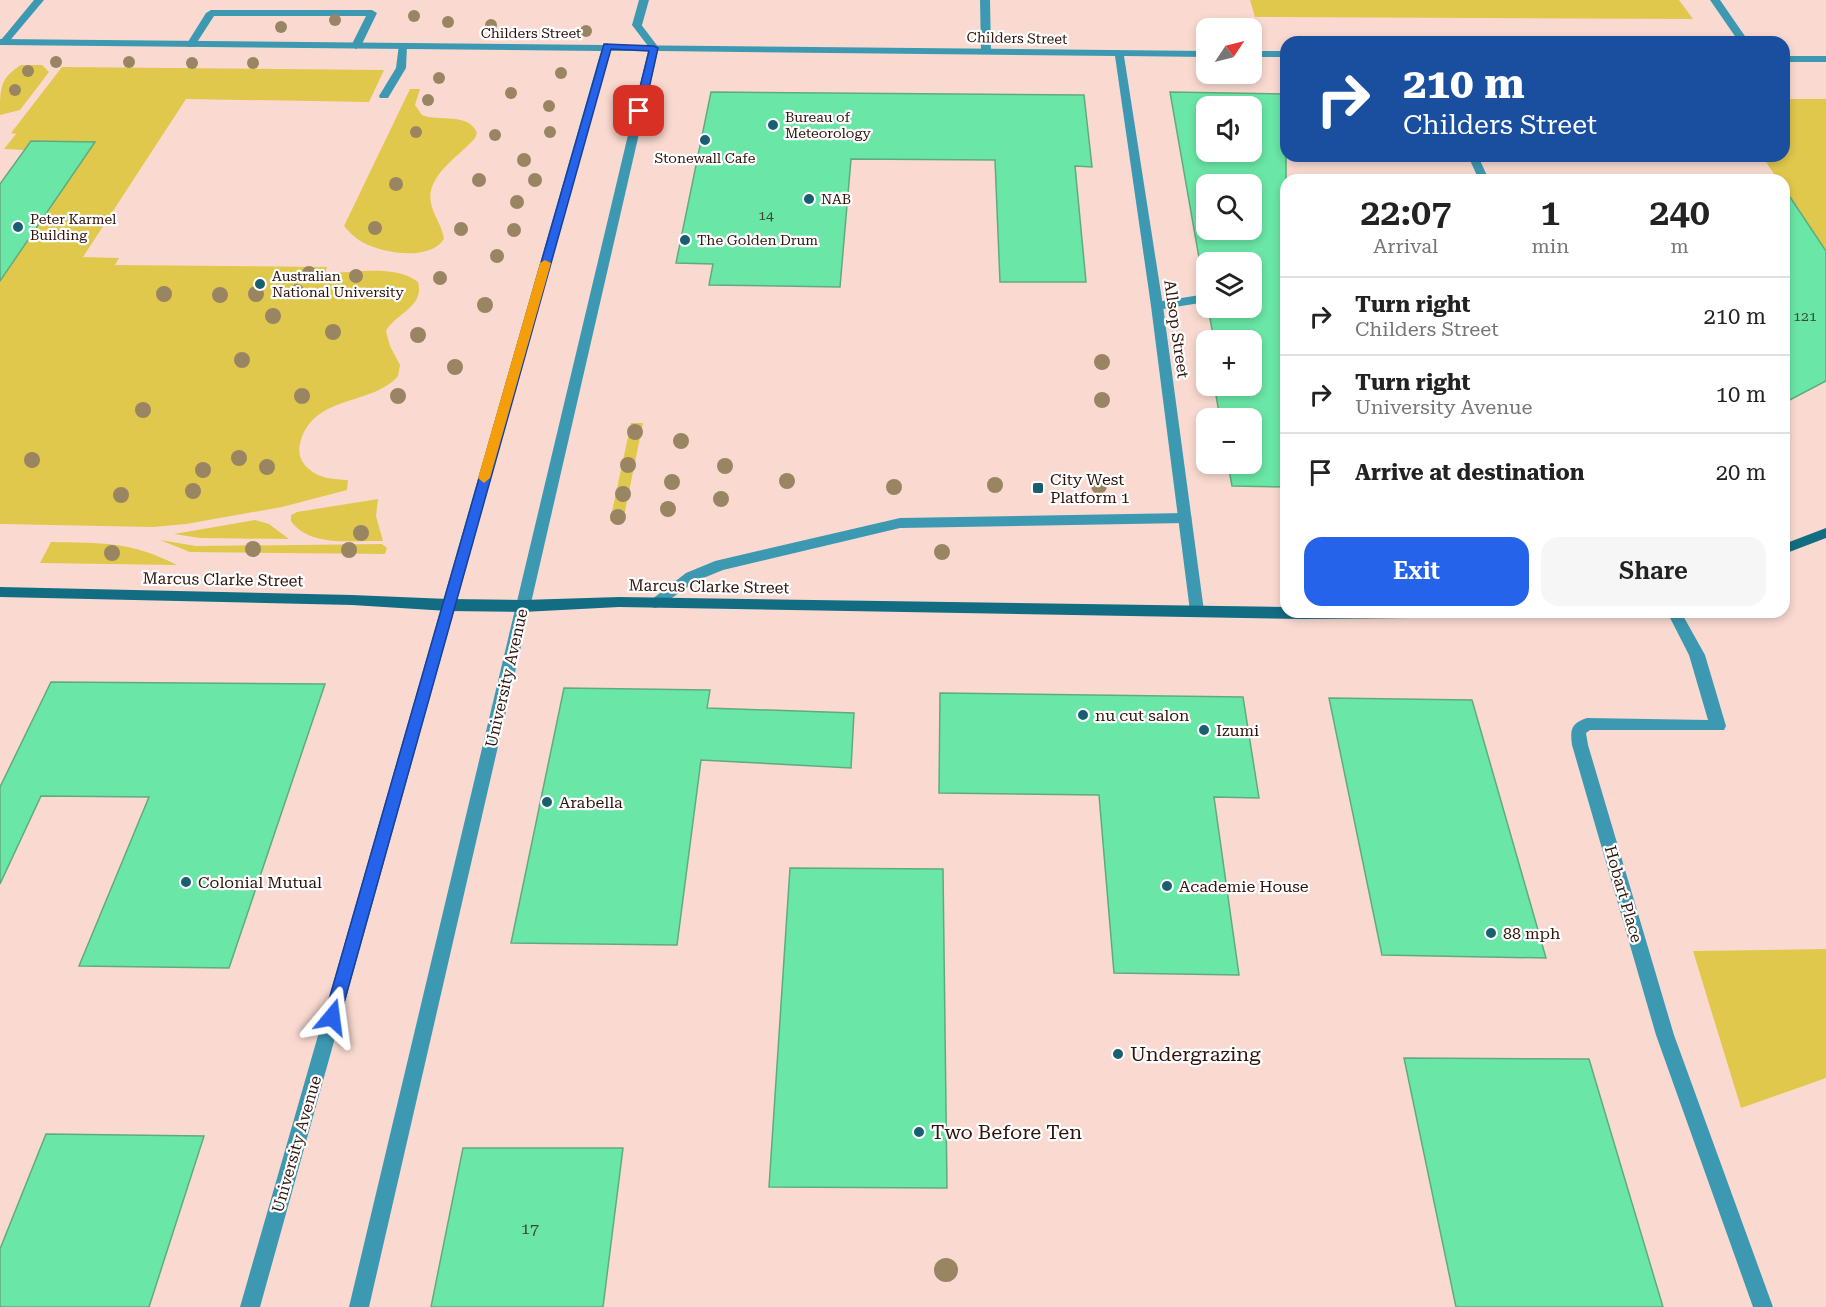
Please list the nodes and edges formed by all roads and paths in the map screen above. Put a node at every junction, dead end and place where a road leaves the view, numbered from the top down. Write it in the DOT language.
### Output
graph roads {
  1 [pos="39,0"];
  2 [pos="644,0"];
  3 [pos="986,0"];
  4 [pos="1715,0"];
  5 [pos="1740,36"];
  6 [pos="2,42"];
  7 [pos="191,45"];
  8 [pos="356,46"];
  9 [pos="402,46"];
  10 [pos="607,46"];
  11 [pos="654,48"];
  12 [pos="986,51"];
  13 [pos="1119,53"];
  14 [pos="1196,54"];
  15 [pos="1262,54"];
  16 [pos="1280,54"];
  17 [pos="1790,59"];
  18 [pos="1826,59"];
  19 [pos="384,96"];
  20 [pos="1196,300"];
  21 [pos="1156,306"];
  22 [pos="1185,518"];
  23 [pos="1826,533"];
  24 [pos="1790,547"];
  25 [pos="2,592"];
  26 [pos="654,603"];
  27 [pos="448,605"];
  28 [pos="523,606"];
  29 [pos="1197,611"];
  30 [pos="1280,611"];
  31 [pos="1677,618"];
  32 [pos="250,1307"];
  33 [pos="359,1307"];
  34 [pos="1763,1307"];
  1 -- 6 [label="street"];
  2 -- 11 [label="street"];
  3 -- 12 [label="street"];
  4 -- 5 [label="street"];
  6 -- 7 [label="street, Childers Street"];
  7 -- 8 [label="street, Childers Street"];
  7 -- 8 [label="street"];
  8 -- 9 [label="street, Childers Street"];
  9 -- 10 [label="street, Childers Street"];
  9 -- 19 [label="street"];
  10 -- 11 [label="street, Childers Street"];
  10 -- 27 [label="street, University Avenue"];
  11 -- 12 [label="street, Childers Street"];
  11 -- 28 [label="street, University Avenue"];
  12 -- 13 [label="street, Childers Street"];
  13 -- 14 [label="street, Childers Street"];
  13 -- 21 [label="street, Allsop Street"];
  15 -- 16 [label="street"];
  17 -- 18 [label="street"];
  20 -- 21 [label="street"];
  21 -- 22 [label="street, Allsop Street"];
  22 -- 26 [label="street"];
  22 -- 29 [label="street, Allsop Street"];
  23 -- 24 [label="street"];
  25 -- 27 [label="street, Marcus Clarke Street"];
  26 -- 28 [label="street, Marcus Clarke Street"];
  26 -- 29 [label="street, Marcus Clarke Street"];
  27 -- 28 [label="street, Marcus Clarke Street"];
  27 -- 32 [label="street, University Avenue"];
  28 -- 33 [label="street, University Avenue"];
  29 -- 30 [label="street, Marcus Clarke Street"];
  31 -- 34 [label="street, Hobart Place"];
}
